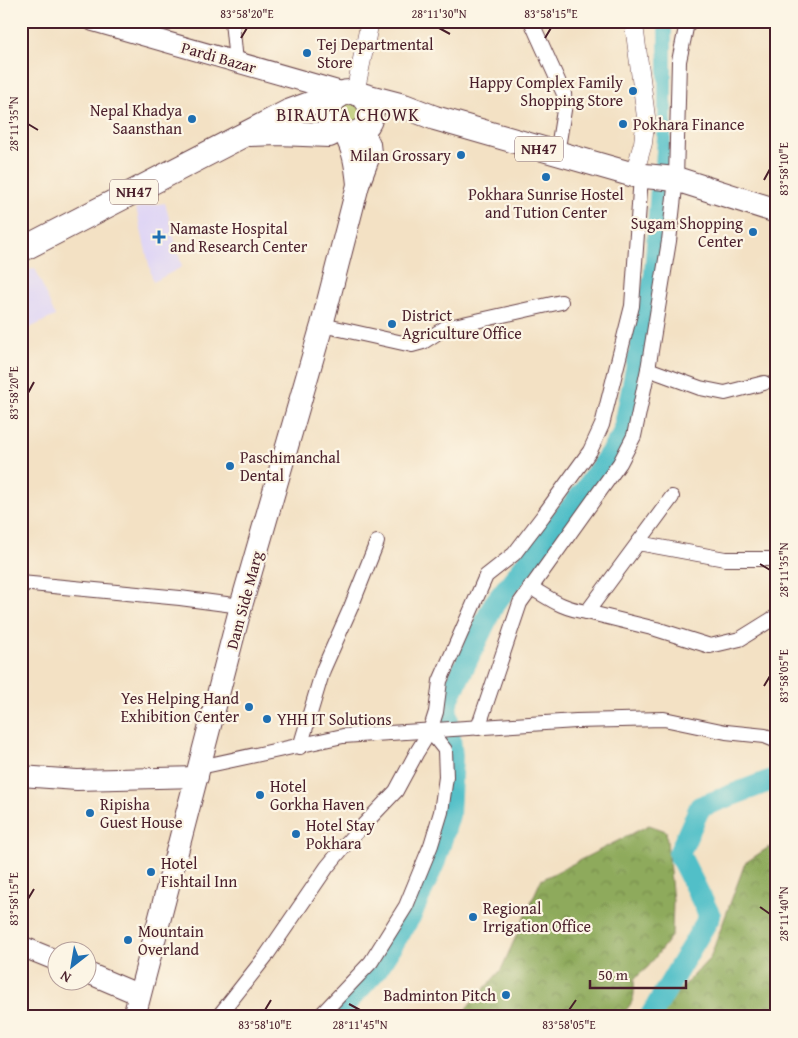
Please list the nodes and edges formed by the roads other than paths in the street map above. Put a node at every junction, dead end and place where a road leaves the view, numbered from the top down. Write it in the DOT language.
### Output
graph roads {
  1 [pos="93,21"];
  2 [pos="232,21"];
  3 [pos="370,21"];
  4 [pos="531,21"];
  5 [pos="689,21"];
  6 [pos="635,23"];
  7 [pos="236,62"];
  8 [pos="349,94"];
  9 [pos="435,118"];
  10 [pos="353,130"];
  11 [pos="246,134"];
  12 [pos="557,154"];
  13 [pos="640,176"];
  14 [pos="676,179"];
  15 [pos="777,211"];
  16 [pos="21,250"];
  17 [pos="561,302"];
  18 [pos="322,325"];
  19 [pos="648,369"];
  20 [pos="764,383"];
  21 [pos="672,498"];
  22 [pos="377,542"];
  23 [pos="638,543"];
  24 [pos="777,559"];
  25 [pos="21,584"];
  26 [pos="530,587"];
  27 [pos="241,606"];
  28 [pos="587,612"];
  29 [pos="777,616"];
  30 [pos="478,728"];
  31 [pos="435,731"];
  32 [pos="772,735"];
  33 [pos="300,747"];
  34 [pos="199,772"];
  35 [pos="21,776"];
  36 [pos="21,946"];
  37 [pos="48,957"];
  38 [pos="98,978"];
  39 [pos="140,995"];
  40 [pos="134,1017"];
  41 [pos="218,1017"];
  42 [pos="319,1017"];
  1 -- 7 [label="main road, Pardi Bazar"];
  2 -- 7 [label="street"];
  3 -- 8 [label="street"];
  4 -- 12 [label="street"];
  5 -- 14 [label="street"];
  6 -- 13 [label="street"];
  7 -- 8 [label="main road, Pardi Bazar"];
  8 -- 9 [label="highway, NH47"];
  8 -- 10 [label="highway"];
  8 -- 10 [label="highway"];
  8 -- 11 [label="highway"];
  9 -- 10 [label="highway, NH47"];
  9 -- 12 [label="highway, NH47"];
  10 -- 11 [label="highway, NH47"];
  10 -- 18 [label="main road, Dam Side Marg"];
  11 -- 16 [label="highway, NH47"];
  12 -- 13 [label="highway, NH47"];
  13 -- 14 [label="highway, NH47"];
  13 -- 31 [label="street"];
  14 -- 15 [label="highway, NH47"];
  14 -- 19 [label="street"];
  17 -- 18 [label="street"];
  18 -- 27 [label="main road, Dam Side Marg"];
  19 -- 20 [label="street"];
  19 -- 26 [label="street"];
  21 -- 23 [label="street"];
  22 -- 33 [label="street"];
  23 -- 24 [label="street"];
  23 -- 28 [label="street"];
  25 -- 27 [label="street"];
  26 -- 28 [label="street"];
  26 -- 30 [label="street"];
  27 -- 34 [label="main road, Dam Side Marg"];
  28 -- 29 [label="street"];
  30 -- 31 [label="street"];
  30 -- 32 [label="street"];
  31 -- 33 [label="street"];
  31 -- 41 [label="street"];
  31 -- 42 [label="street"];
  33 -- 34 [label="street"];
  34 -- 35 [label="main road"];
  34 -- 39 [label="main road, Dam Side Marg"];
  36 -- 37 [label="main road"];
  38 -- 39 [label="main road"];
  39 -- 40 [label="main road, Dam Side Marg"];
}
